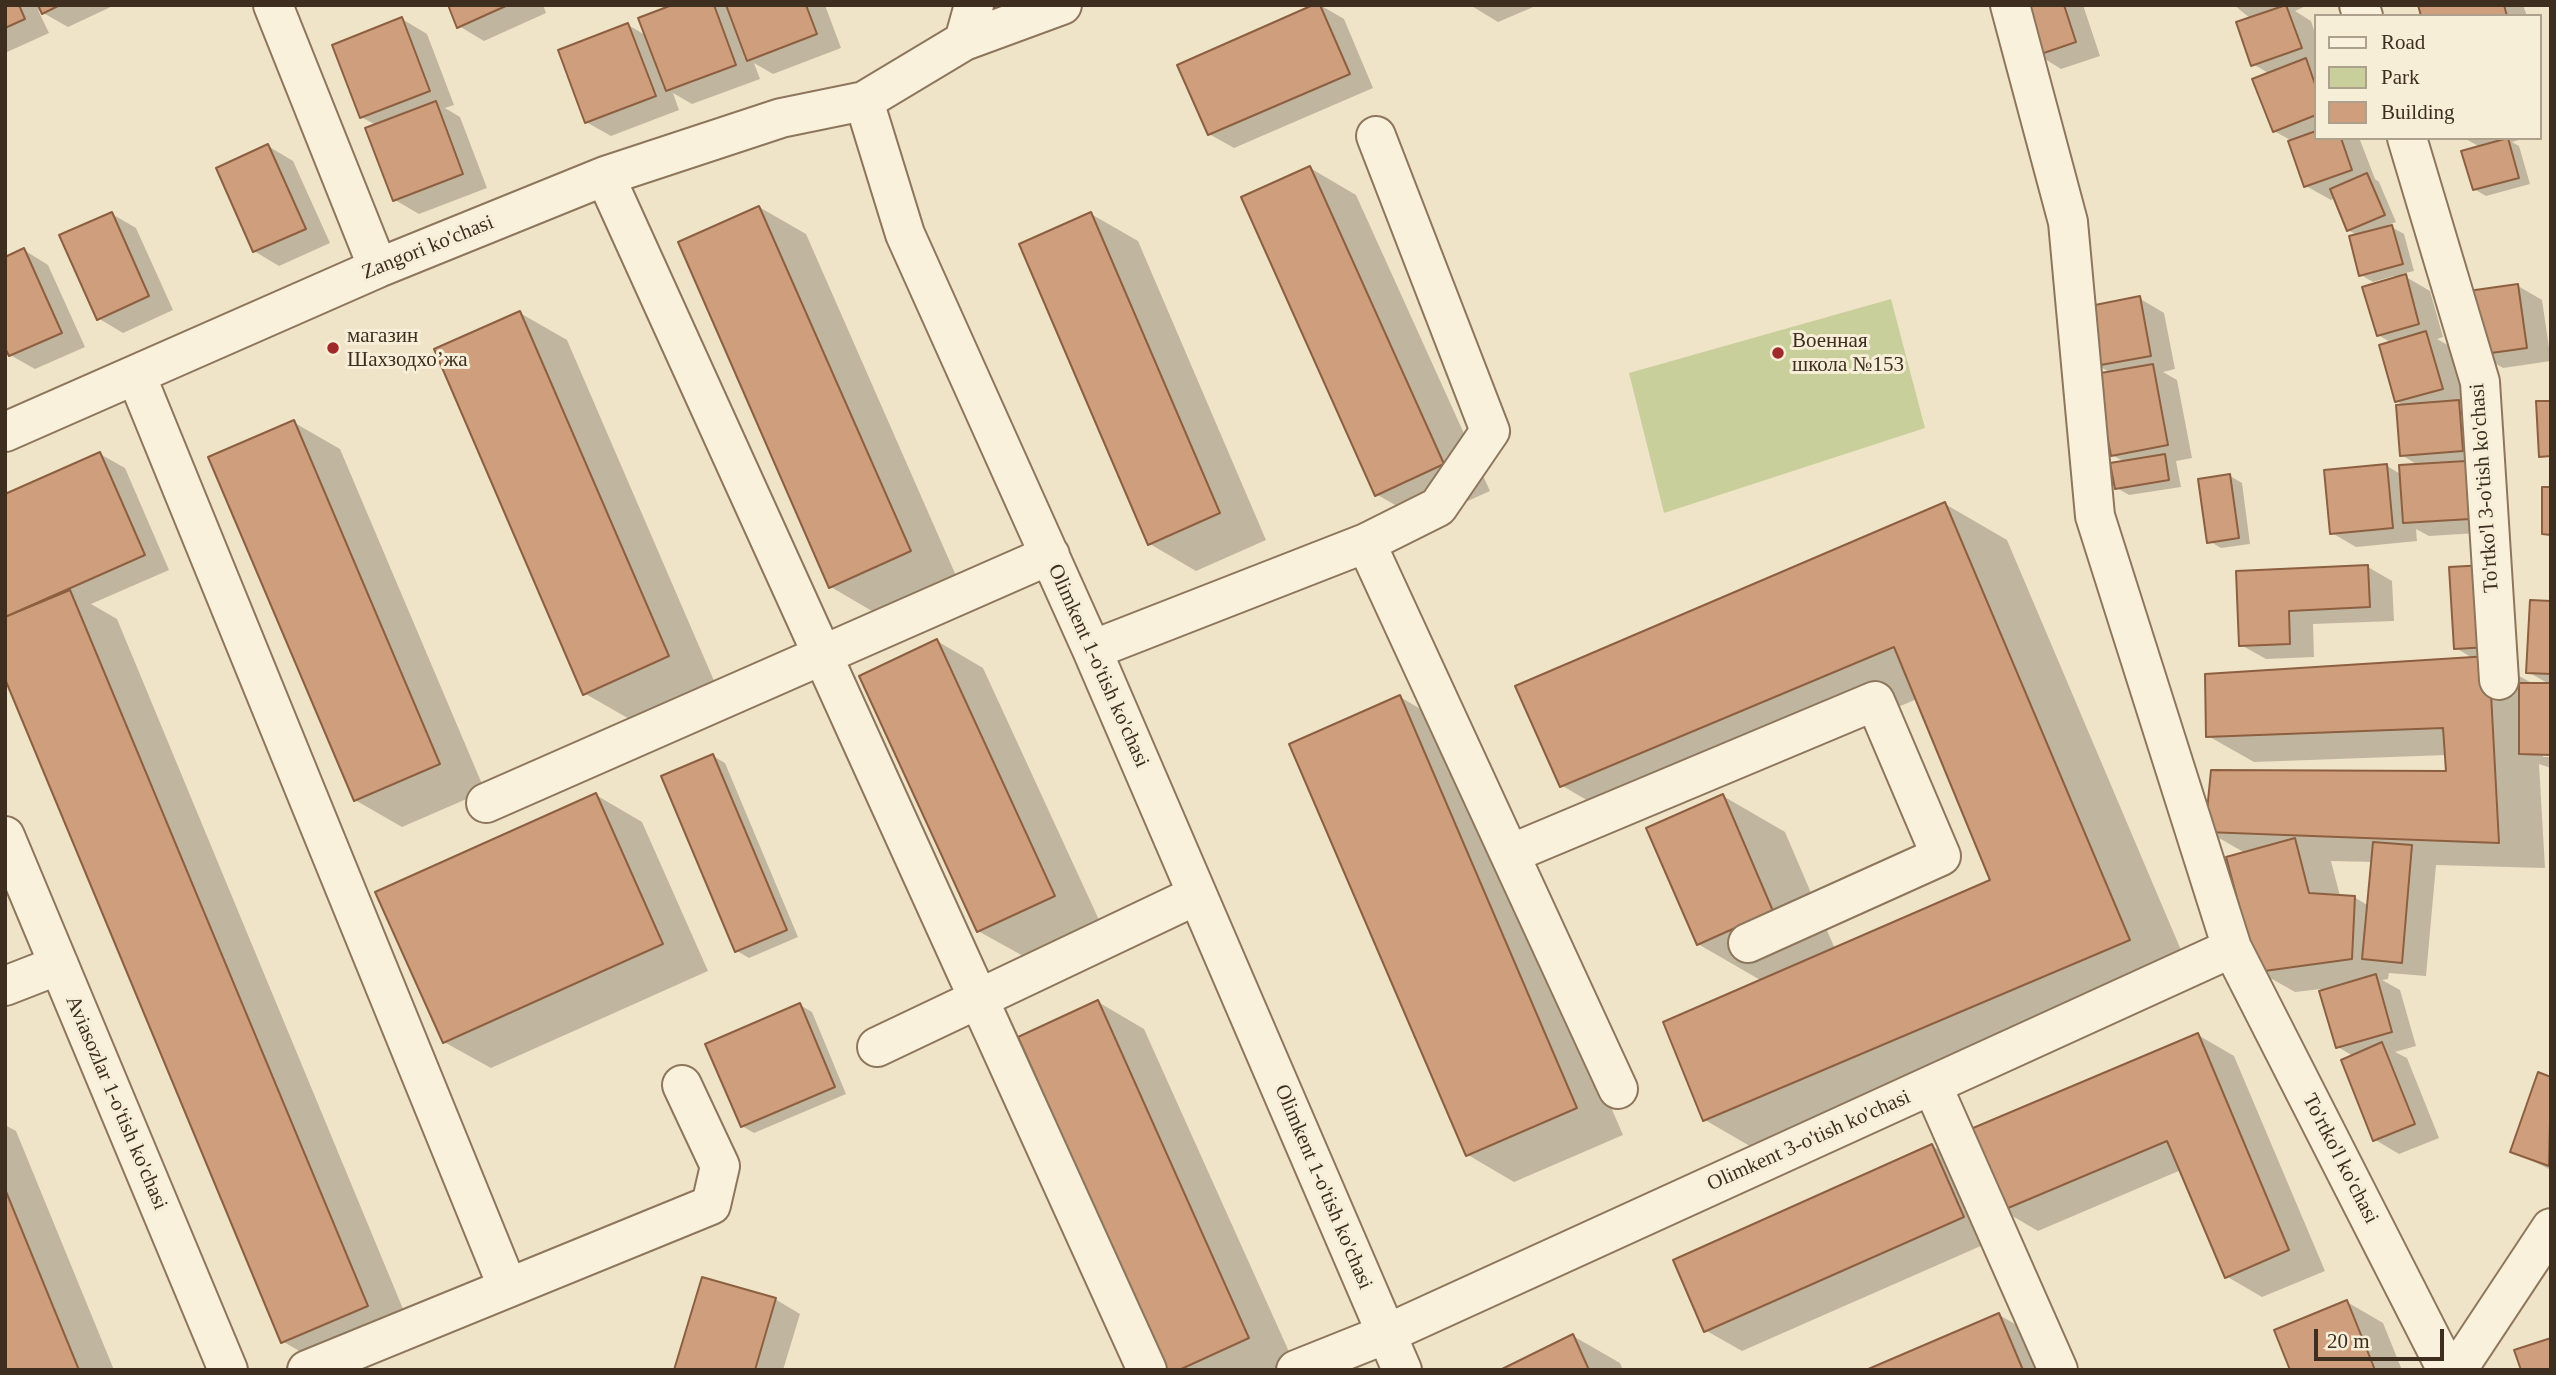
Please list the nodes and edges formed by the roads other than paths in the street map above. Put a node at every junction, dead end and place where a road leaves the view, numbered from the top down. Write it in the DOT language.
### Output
graph roads {
  1 [pos="273,5"];
  2 [pos="974,5"];
  3 [pos="1062,5"];
  4 [pos="2010,5"];
  5 [pos="964,41"];
  6 [pos="864,101"];
  7 [pos="1376,136"];
  8 [pos="2408,140"];
  9 [pos="605,176"];
  10 [pos="378,268"];
  11 [pos="136,375"];
  12 [pos="5,432"];
  13 [pos="1366,542"];
  14 [pos="1049,555"];
  15 [pos="1092,650"];
  16 [pos="822,655"];
  17 [pos="2499,680"];
  18 [pos="486,803"];
  19 [pos="5,836"];
  20 [pos="1510,855"];
  21 [pos="1197,895"];
  22 [pos="1748,943"];
  23 [pos="2232,948"];
  24 [pos="59,965"];
  25 [pos="5,986"];
  26 [pos="877,1047"];
  27 [pos="682,1085"];
  28 [pos="1932,1085"];
  29 [pos="1618,1089"];
  30 [pos="2551,1228"];
  31 [pos="508,1288"];
  32 [pos="1386,1334"];
  33 [pos="228,1370"];
  34 [pos="307,1370"];
  35 [pos="1147,1370"];
  36 [pos="1296,1370"];
  37 [pos="1402,1370"];
  38 [pos="2058,1370"];
  39 [pos="2447,1370"];
  40 [pos="2457,1370"];
  1 -- 10 [label="street"];
  2 -- 5 [label="street"];
  3 -- 5 [label="street"];
  4 -- 23 [label="street, To'rtko'l ko'chasi"];
  5 -- 6 [label="street"];
  6 -- 9 [label="street, Zangori ko'chasi"];
  6 -- 14 [label="street, Olimkent 1-o'tish ko'chasi"];
  7 -- 13 [label="street"];
  8 -- 17 [label="street, To'rtko'l 3-o'tish ko'chasi"];
  9 -- 10 [label="street, Zangori ko'chasi"];
  9 -- 16 [label="street"];
  10 -- 11 [label="street, Zangori ko'chasi"];
  11 -- 12 [label="street, Zangori ko'chasi"];
  11 -- 31 [label="street"];
  13 -- 15 [label="street"];
  13 -- 20 [label="street"];
  14 -- 15 [label="street, Olimkent 1-o'tish ko'chasi"];
  14 -- 16 [label="street"];
  15 -- 21 [label="street, Olimkent 1-o'tish ko'chasi"];
  16 -- 18 [label="street"];
  16 -- 35 [label="street"];
  19 -- 24 [label="street, Aviasozlar 1-o'tish ko'chasi"];
  20 -- 22 [label="street"];
  20 -- 29 [label="street"];
  21 -- 26 [label="street"];
  21 -- 32 [label="street, Olimkent 1-o'tish ko'chasi"];
  23 -- 28 [label="street, Olimkent 3-o'tish ko'chasi"];
  23 -- 39 [label="street, To'rtko'l ko'chasi"];
  24 -- 25 [label="street"];
  24 -- 33 [label="street, Aviasozlar 1-o'tish ko'chasi"];
  27 -- 31 [label="street"];
  28 -- 32 [label="street, Olimkent 3-o'tish ko'chasi"];
  28 -- 38 [label="street"];
  30 -- 40 [label="street"];
  31 -- 34 [label="street"];
  32 -- 36 [label="street, Olimkent 3-o'tish ko'chasi"];
  32 -- 37 [label="street, Olimkent 1-o'tish ko'chasi"];
}
